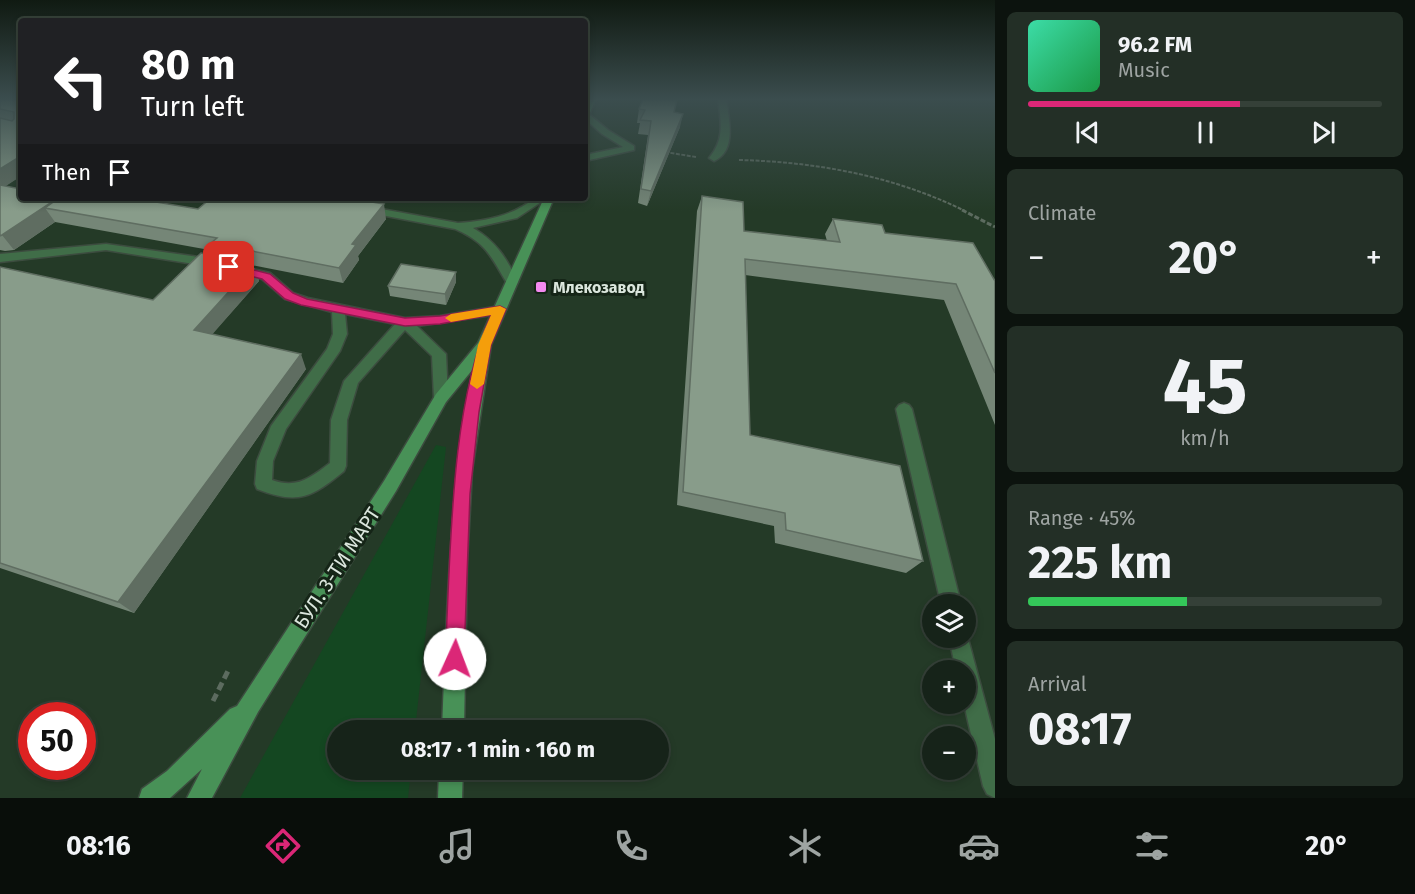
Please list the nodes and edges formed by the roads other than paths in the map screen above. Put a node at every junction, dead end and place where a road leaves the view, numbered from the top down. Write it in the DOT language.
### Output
graph roads {
  1 [pos="612,136"];
  2 [pos="727,136"];
  3 [pos="588,157"];
  4 [pos="714,158"];
  5 [pos="538,201"];
  6 [pos="548,201"];
  7 [pos="349,206"];
  8 [pos="458,226"];
  9 [pos="0,258"];
  10 [pos="512,282"];
  11 [pos="338,307"];
  12 [pos="500,309"];
  13 [pos="405,322"];
  14 [pos="484,345"];
  15 [pos="441,398"];
  16 [pos="904,409"];
  17 [pos="949,594"];
  18 [pos="961,648"];
  19 [pos="250,704"];
  20 [pos="453,720"];
  21 [pos="451,780"];
  22 [pos="995,786"];
  23 [pos="151,798"];
  24 [pos="199,798"];
  25 [pos="450,798"];
  1 -- 3 [label="street"];
  2 -- 4 [label="street"];
  5 -- 8 [label="street"];
  6 -- 10 [label="main road, БУЛ. 3-ТИ МАРТ"];
  7 -- 8 [label="street"];
  8 -- 10 [label="street"];
  9 -- 11 [label="street"];
  10 -- 12 [label="main road, БУЛ. 3-ТИ МАРТ"];
  11 -- 13 [label="street"];
  11 -- 13 [label="street"];
  12 -- 13 [label="street"];
  12 -- 14 [label="main road, БУЛ. 3-ТИ МАРТ"];
  13 -- 15 [label="street"];
  14 -- 15 [label="main road, БУЛ. 3-ТИ МАРТ"];
  14 -- 20 [label="main road, БУЛ. 3-ТИ МАРТ"];
  15 -- 19 [label="main road, БУЛ. 3-ТИ МАРТ"];
  16 -- 17 [label="street"];
  18 -- 22 [label="street"];
  19 -- 23 [label="main road"];
  19 -- 24 [label="main road, БУЛ. 3-ТИ МАРТ"];
  21 -- 25 [label="main road"];
}
